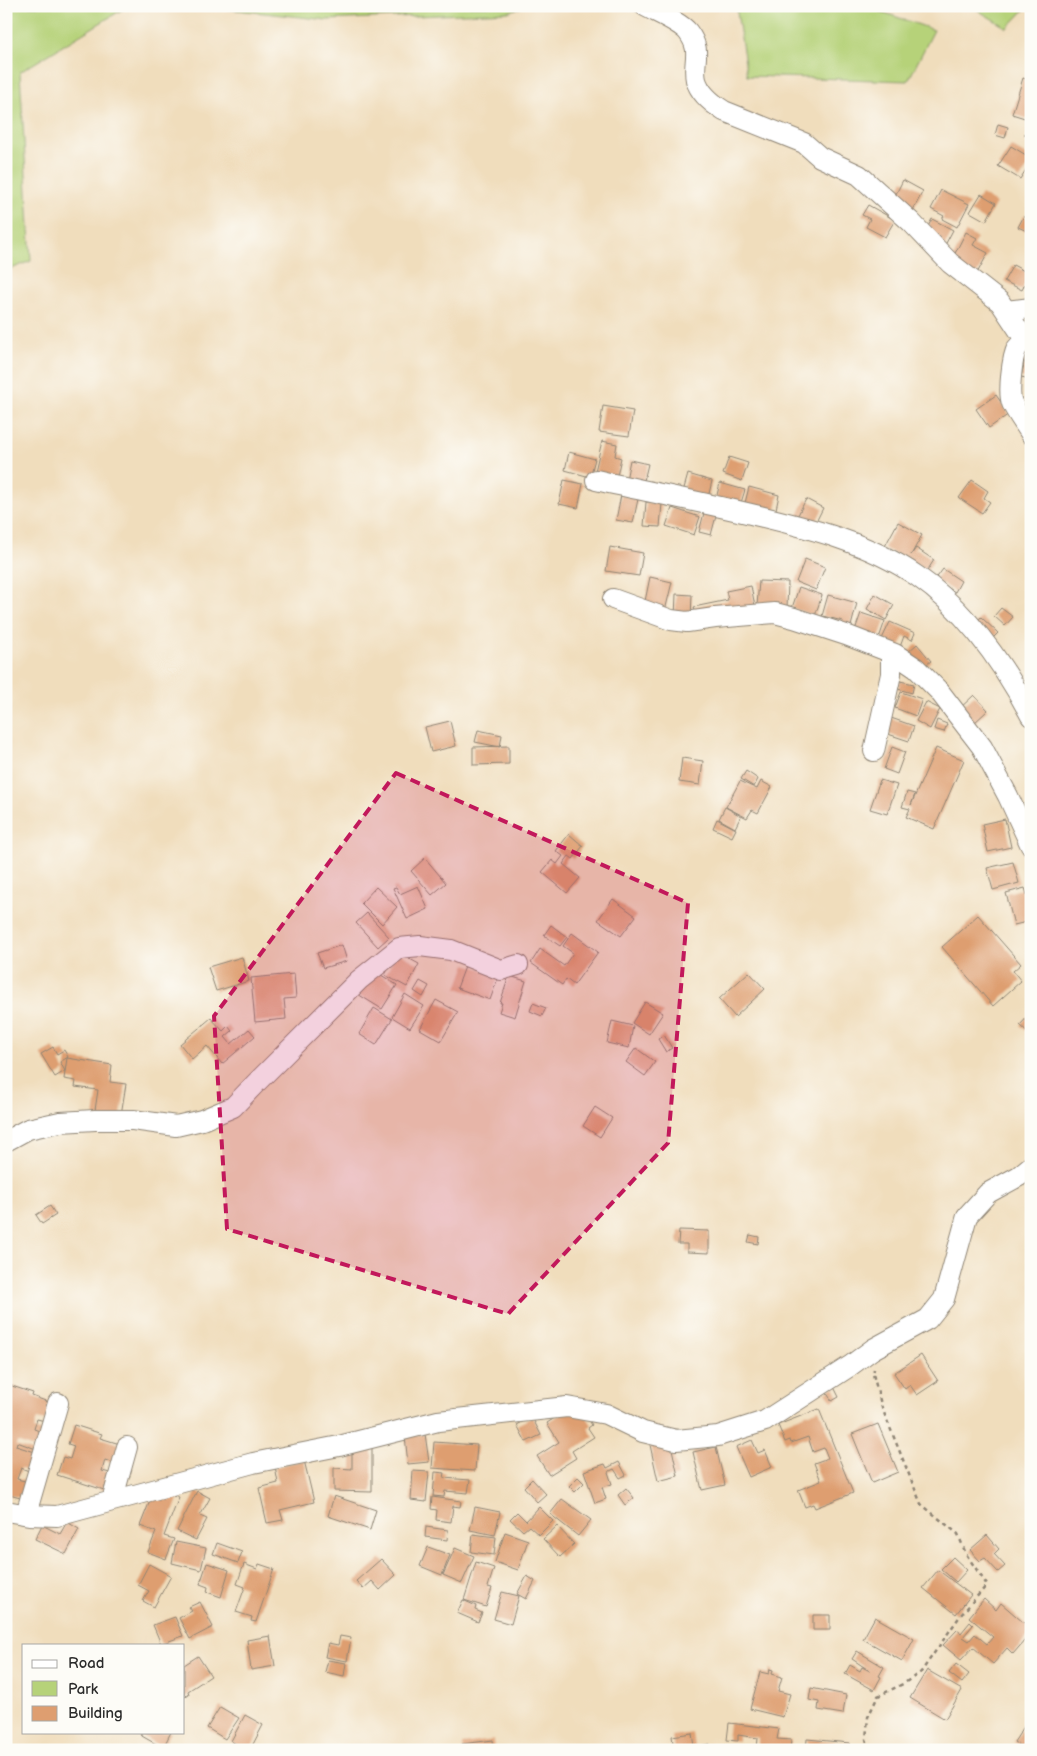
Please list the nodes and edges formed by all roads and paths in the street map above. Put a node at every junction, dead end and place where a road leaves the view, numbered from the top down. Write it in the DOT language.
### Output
graph roads {
  1 [pos="645,6"];
  2 [pos="1031,125"];
  3 [pos="1025,135"];
  4 [pos="1031,308"];
  5 [pos="1006,311"];
  6 [pos="1028,341"];
  7 [pos="1031,434"];
  8 [pos="596,480"];
  9 [pos="613,598"];
  10 [pos="891,653"];
  11 [pos="1031,716"];
  12 [pos="874,750"];
  13 [pos="1031,846"];
  14 [pos="518,965"];
  15 [pos="6,1141"];
  16 [pos="1031,1166"];
  17 [pos="882,1344"];
  18 [pos="58,1403"];
  19 [pos="127,1447"];
  20 [pos="112,1501"];
  21 [pos="16,1513"];
  22 [pos="869,1750"];
  1 -- 5 [label="street"];
  2 -- 3 [label="path"];
  4 -- 5 [label="street"];
  5 -- 6 [label="street"];
  6 -- 7 [label="street"];
  8 -- 11 [label="street"];
  9 -- 10 [label="street"];
  10 -- 12 [label="street"];
  10 -- 13 [label="street"];
  14 -- 15 [label="street"];
  16 -- 17 [label="street"];
  17 -- 20 [label="street"];
  17 -- 22 [label="path"];
  18 -- 21 [label="street"];
  19 -- 20 [label="street"];
  20 -- 21 [label="street"];
}
